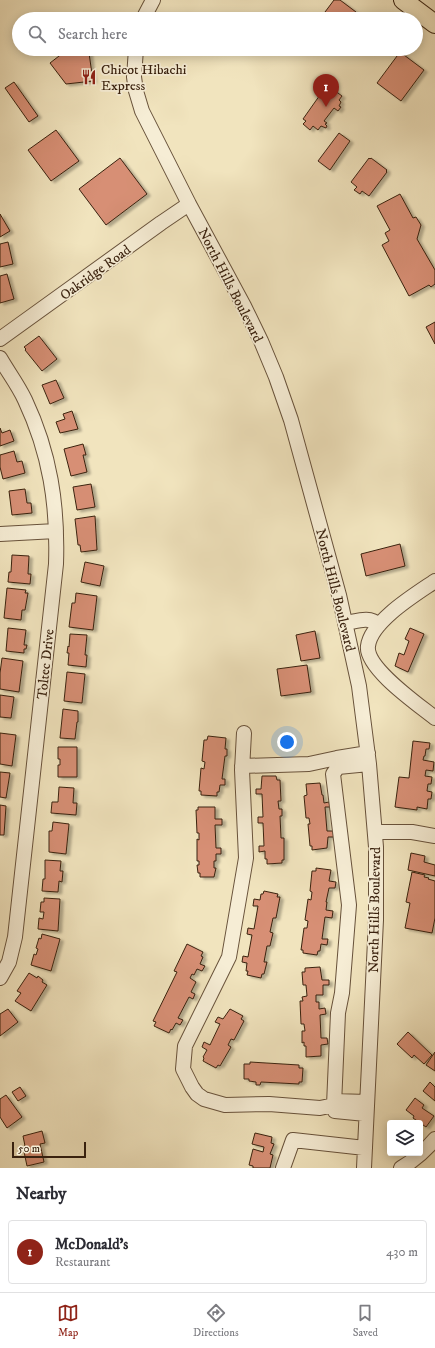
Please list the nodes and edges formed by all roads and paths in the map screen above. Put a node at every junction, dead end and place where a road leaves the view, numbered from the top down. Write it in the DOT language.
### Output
graph roads {
  1 [pos="153,0"];
  2 [pos="403,0"];
  3 [pos="147,12"];
  4 [pos="419,12"];
  5 [pos="423,15"];
  6 [pos="435,24"];
  7 [pos="136,56"];
  8 [pos="190,204"];
  9 [pos="0,339"];
  10 [pos="0,358"];
  11 [pos="56,531"];
  12 [pos="0,534"];
  13 [pos="435,581"];
  14 [pos="346,623"];
  15 [pos="379,625"];
  16 [pos="435,718"];
  17 [pos="244,734"];
  18 [pos="369,759"];
  19 [pos="337,762"];
  20 [pos="242,766"];
  21 [pos="375,832"];
  22 [pos="435,836"];
  23 [pos="0,978"];
  24 [pos="335,1106"];
  25 [pos="367,1108"];
  26 [pos="435,1139"];
  27 [pos="365,1148"];
  28 [pos="283,1168"];
  29 [pos="364,1168"];
  30 [pos="401,1168"];
  1 -- 3 [label="street"];
  2 -- 4 [label="main road"];
  5 -- 6 [label="main road"];
  7 -- 8 [label="street, North Hills Boulevard"];
  8 -- 9 [label="street, Oakridge Road"];
  8 -- 14 [label="street, North Hills Boulevard"];
  10 -- 11 [label="street, Toltec Drive"];
  11 -- 12 [label="street"];
  11 -- 23 [label="street, Toltec Drive"];
  13 -- 15 [label="street"];
  14 -- 15 [label="street"];
  14 -- 18 [label="street, North Hills Boulevard"];
  15 -- 16 [label="street"];
  17 -- 20 [label="street"];
  18 -- 19 [label="street"];
  18 -- 21 [label="street, North Hills Boulevard"];
  19 -- 20 [label="street"];
  19 -- 24 [label="street"];
  20 -- 24 [label="street"];
  21 -- 22 [label="street"];
  21 -- 25 [label="street, North Hills Boulevard"];
  24 -- 25 [label="street"];
  25 -- 27 [label="street, North Hills Boulevard"];
  26 -- 30 [label="street"];
  27 -- 28 [label="street"];
  27 -- 29 [label="street, North Hills Boulevard"];
}
